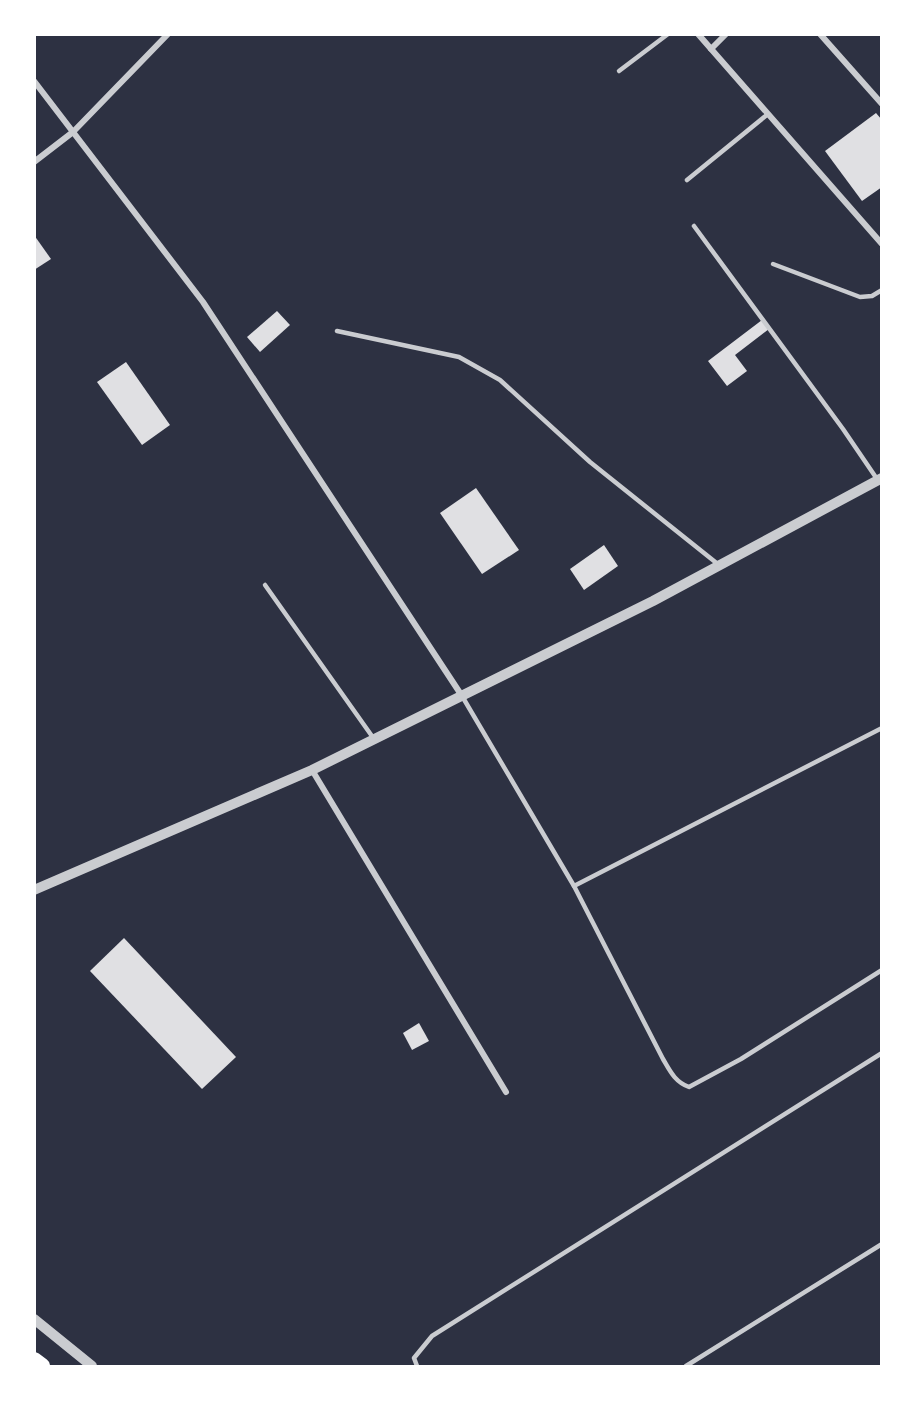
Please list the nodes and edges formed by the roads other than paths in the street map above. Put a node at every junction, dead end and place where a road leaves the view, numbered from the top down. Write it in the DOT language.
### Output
graph roads {
  1 [pos="168,34"];
  2 [pos="668,34"];
  3 [pos="698,34"];
  4 [pos="726,34"];
  5 [pos="820,34"];
  6 [pos="711,50"];
  7 [pos="619,71"];
  8 [pos="34,81"];
  9 [pos="882,104"];
  10 [pos="768,114"];
  11 [pos="73,132"];
  12 [pos="34,162"];
  13 [pos="687,180"];
  14 [pos="694,226"];
  15 [pos="882,244"];
  16 [pos="773,264"];
  17 [pos="882,290"];
  18 [pos="338,331"];
  19 [pos="880,479"];
  20 [pos="719,565"];
  21 [pos="265,585"];
  22 [pos="462,696"];
  23 [pos="882,728"];
  24 [pos="374,739"];
  25 [pos="312,770"];
  26 [pos="574,886"];
  27 [pos="34,890"];
  28 [pos="882,970"];
  29 [pos="882,1053"];
  30 [pos="506,1092"];
  31 [pos="882,1244"];
  32 [pos="34,1319"];
  33 [pos="34,1360"];
  34 [pos="42,1366"];
  35 [pos="92,1366"];
  36 [pos="417,1366"];
  37 [pos="686,1366"];
  1 -- 11 [label="street"];
  2 -- 7 [label="lane"];
  3 -- 6 [label="street"];
  4 -- 6 [label="street"];
  5 -- 9 [label="street"];
  6 -- 10 [label="street"];
  8 -- 11 [label="street"];
  10 -- 13 [label="lane"];
  10 -- 15 [label="street"];
  11 -- 12 [label="street"];
  11 -- 22 [label="street"];
  14 -- 19 [label="lane"];
  16 -- 17 [label="lane"];
  18 -- 20 [label="lane"];
  19 -- 20 [label="street"];
  20 -- 22 [label="street"];
  21 -- 24 [label="lane"];
  22 -- 24 [label="street"];
  22 -- 26 [label="lane"];
  23 -- 26 [label="lane"];
  24 -- 25 [label="street"];
  25 -- 27 [label="street"];
  25 -- 30 [label="street"];
  26 -- 28 [label="lane"];
  29 -- 36 [label="lane"];
  31 -- 37 [label="lane"];
  32 -- 35 [label="street"];
  33 -- 34 [label="highway"];
}
